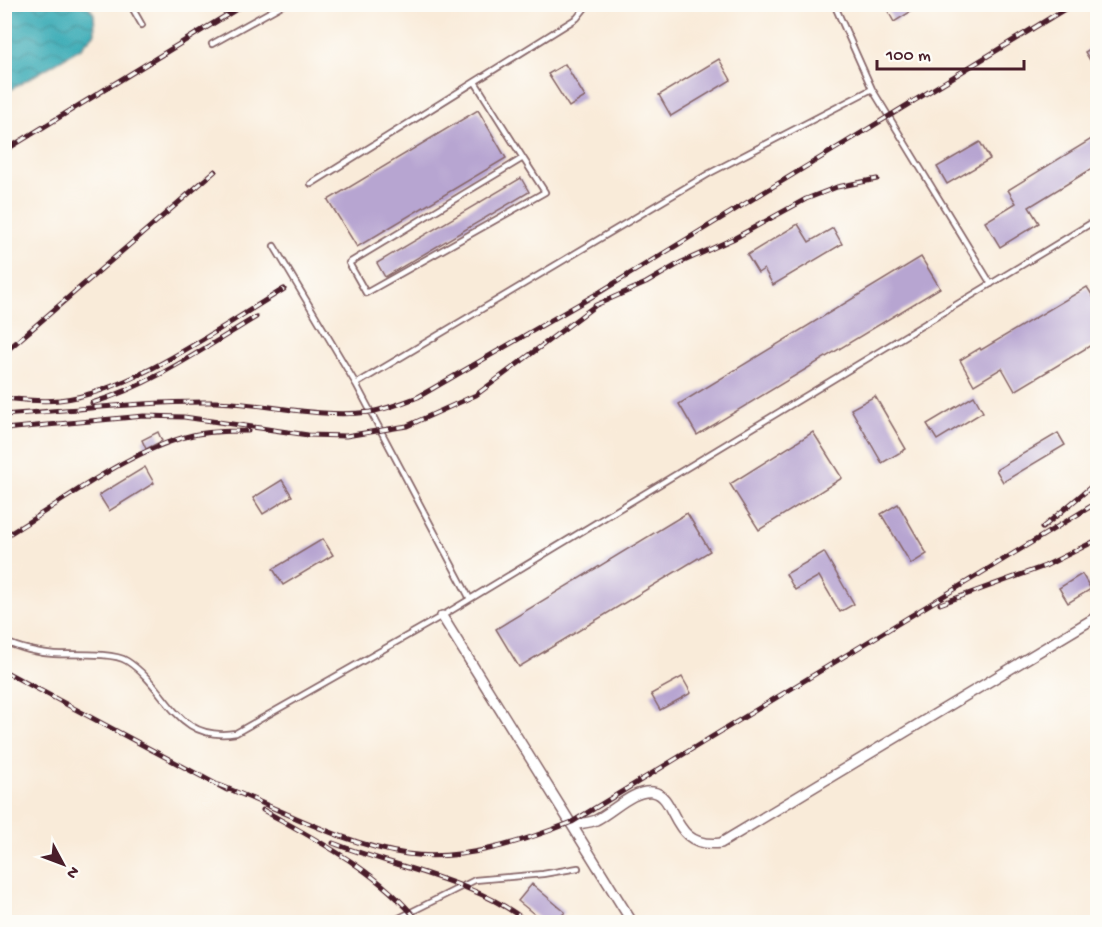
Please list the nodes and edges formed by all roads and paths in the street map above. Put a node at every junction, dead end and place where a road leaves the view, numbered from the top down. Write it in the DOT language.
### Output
graph roads {
  1 [pos="130,4"];
  2 [pos="284,4"];
  3 [pos="588,4"];
  4 [pos="834,4"];
  5 [pos="142,25"];
  6 [pos="212,44"];
  7 [pos="476,82"];
  8 [pos="872,89"];
  9 [pos="524,158"];
  10 [pos="311,184"];
  11 [pos="1098,219"];
  12 [pos="274,246"];
  13 [pos="991,284"];
  14 [pos="356,384"];
  15 [pos="470,598"];
  16 [pos="1098,615"];
  17 [pos="442,616"];
  18 [pos="4,641"];
  19 [pos="573,825"];
  20 [pos="578,868"];
  21 [pos="391,922"];
  22 [pos="632,922"];
  1 -- 5 [label="lane"];
  2 -- 6 [label="lane"];
  3 -- 7 [label="lane"];
  4 -- 8 [label="lane"];
  7 -- 9 [label="lane"];
  7 -- 10 [label="lane"];
  8 -- 13 [label="lane"];
  8 -- 14 [label="lane"];
  9 -- 9 [label="lane"];
  11 -- 13 [label="lane"];
  12 -- 14 [label="lane"];
  13 -- 15 [label="lane"];
  14 -- 15 [label="lane"];
  15 -- 17 [label="lane"];
  16 -- 19 [label="street"];
  17 -- 18 [label="lane"];
  17 -- 19 [label="street"];
  19 -- 22 [label="street"];
  20 -- 21 [label="lane"];
}
